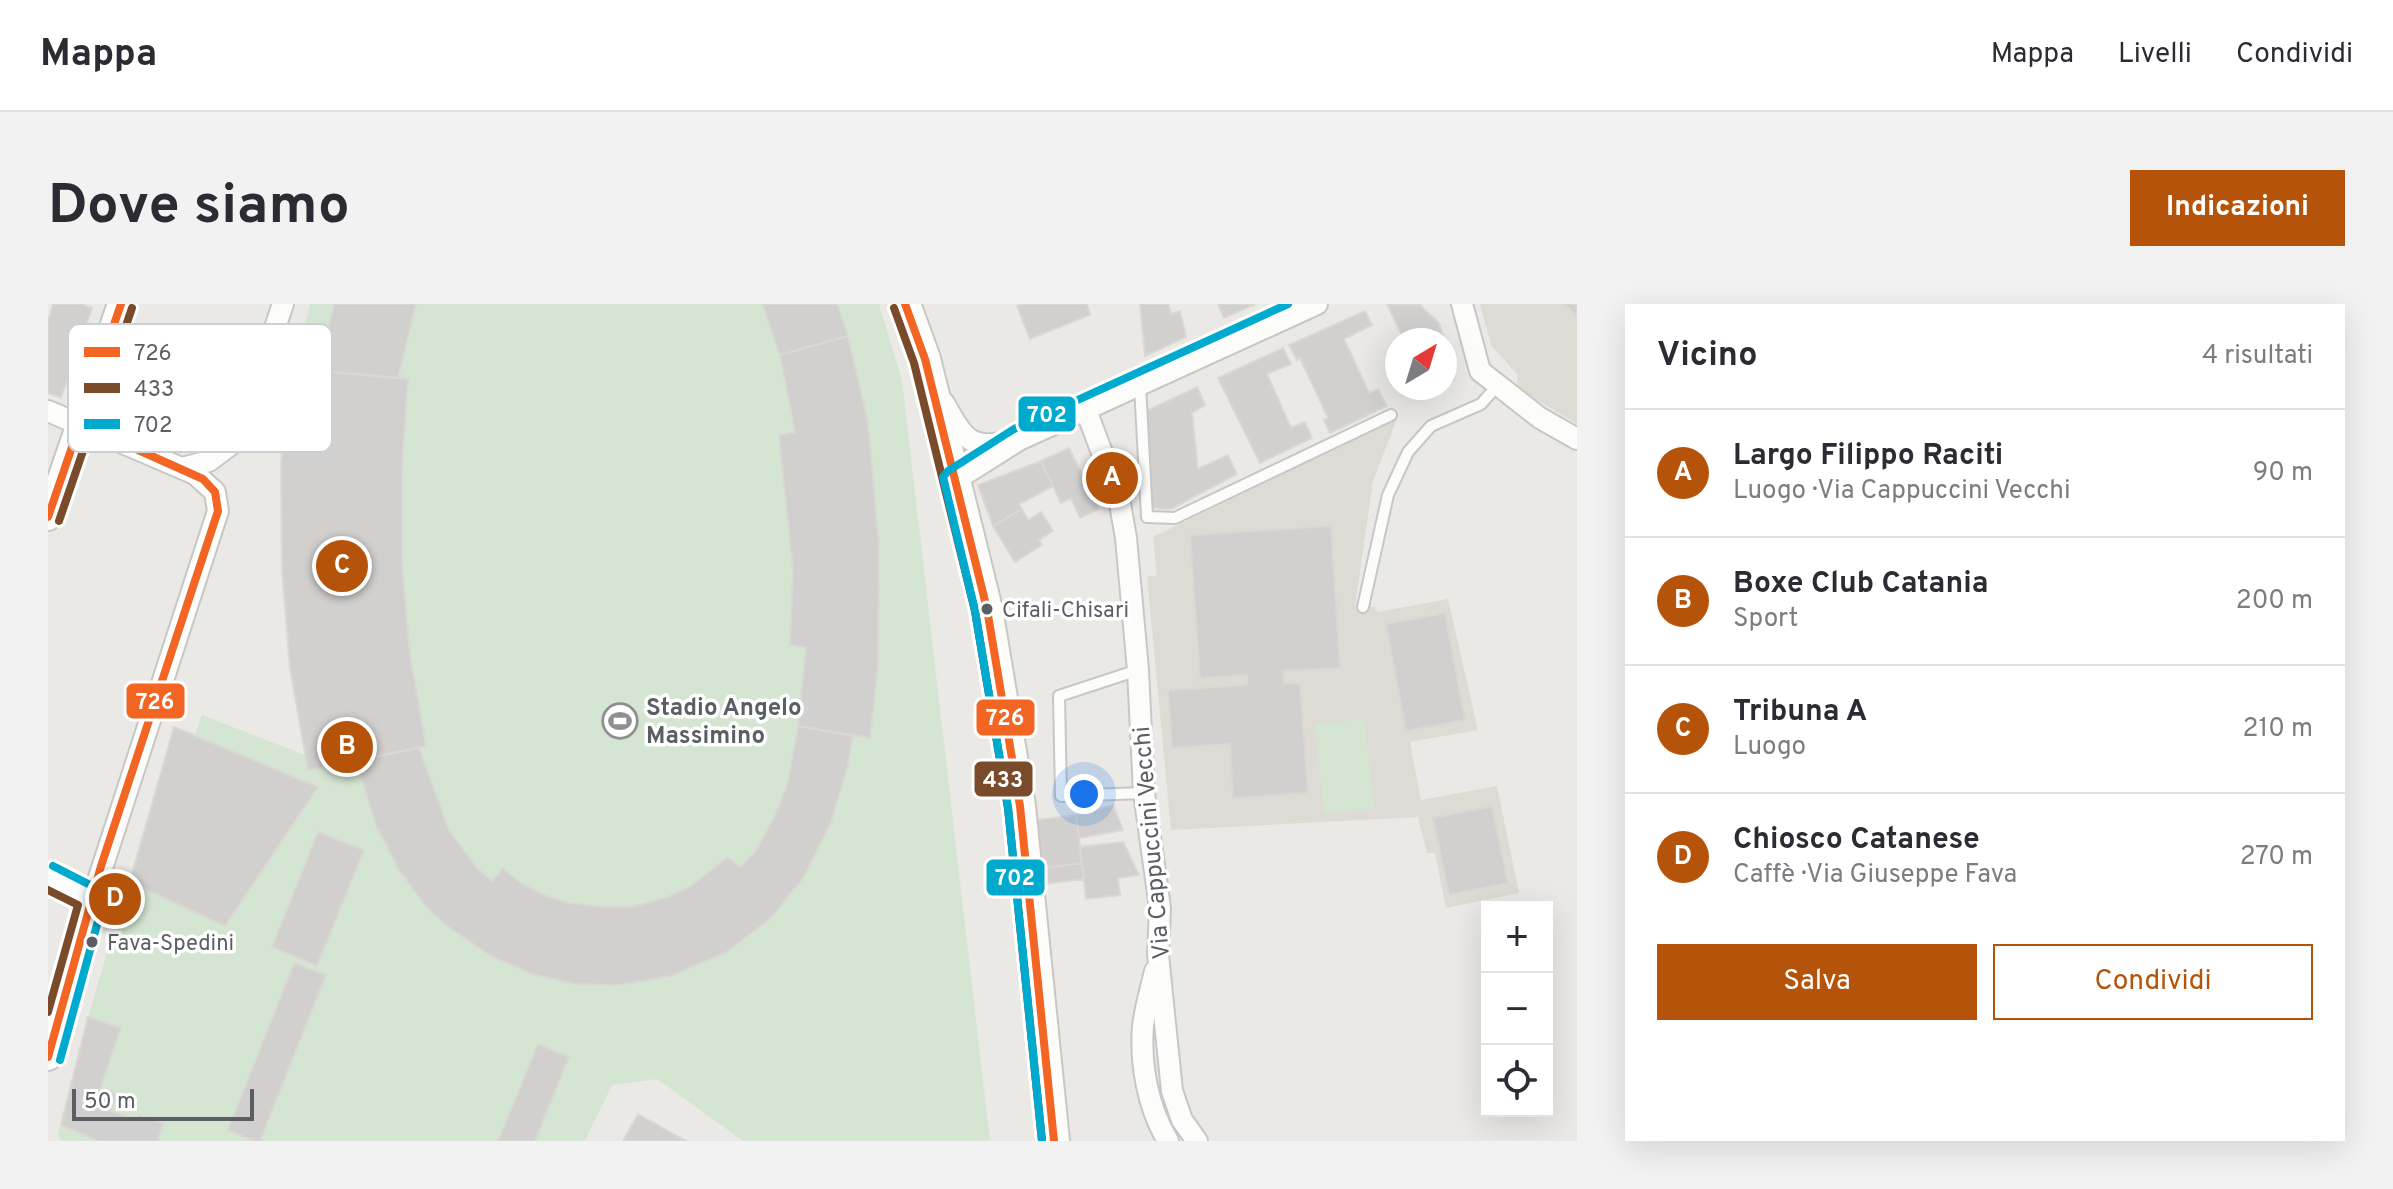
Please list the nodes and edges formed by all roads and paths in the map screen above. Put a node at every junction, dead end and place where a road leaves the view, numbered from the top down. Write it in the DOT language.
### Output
graph roads {
  1 [pos="121,304"];
  2 [pos="283,304"];
  3 [pos="905,304"];
  4 [pos="1317,304"];
  5 [pos="1462,304"];
  6 [pos="110,324"];
  7 [pos="276,324"];
  8 [pos="930,378"];
  9 [pos="1140,385"];
  10 [pos="1497,386"];
  11 [pos="1086,410"];
  12 [pos="1391,415"];
  13 [pos="61,417"];
  14 [pos="1577,439"];
  15 [pos="1019,440"];
  16 [pos="144,452"];
  17 [pos="221,452"];
  18 [pos="182,468"];
  19 [pos="954,481"];
  20 [pos="48,517"];
  21 [pos="1363,607"];
  22 [pos="1138,670"];
  23 [pos="1144,793"];
  24 [pos="48,877"];
  25 [pos="92,899"];
  26 [pos="1158,955"];
  27 [pos="48,1057"];
  28 [pos="1054,1141"];
  29 [pos="1168,1141"];
  30 [pos="1197,1141"];
  1 -- 6 [label="street"];
  2 -- 7 [label="street"];
  3 -- 8 [label="main road"];
  4 -- 9 [label="street"];
  5 -- 10 [label="street"];
  8 -- 15 [label="street"];
  8 -- 19 [label="main road"];
  9 -- 11 [label="street"];
  9 -- 12 [label="lane"];
  10 -- 14 [label="street"];
  10 -- 21 [label="lane"];
  11 -- 15 [label="street"];
  11 -- 22 [label="street, Via Cappuccini Vecchi"];
  13 -- 20 [label="street"];
  15 -- 19 [label="street"];
  16 -- 18 [label="street"];
  17 -- 18 [label="street"];
  18 -- 25 [label="street"];
  19 -- 28 [label="main road"];
  22 -- 23 [label="street, Via Cappuccini Vecchi"];
  22 -- 23 [label="lane"];
  23 -- 26 [label="street, Via Cappuccini Vecchi"];
  24 -- 25 [label="street"];
  25 -- 27 [label="street"];
  26 -- 29 [label="street"];
  26 -- 30 [label="street, Via Cappuccini Vecchi"];
}
